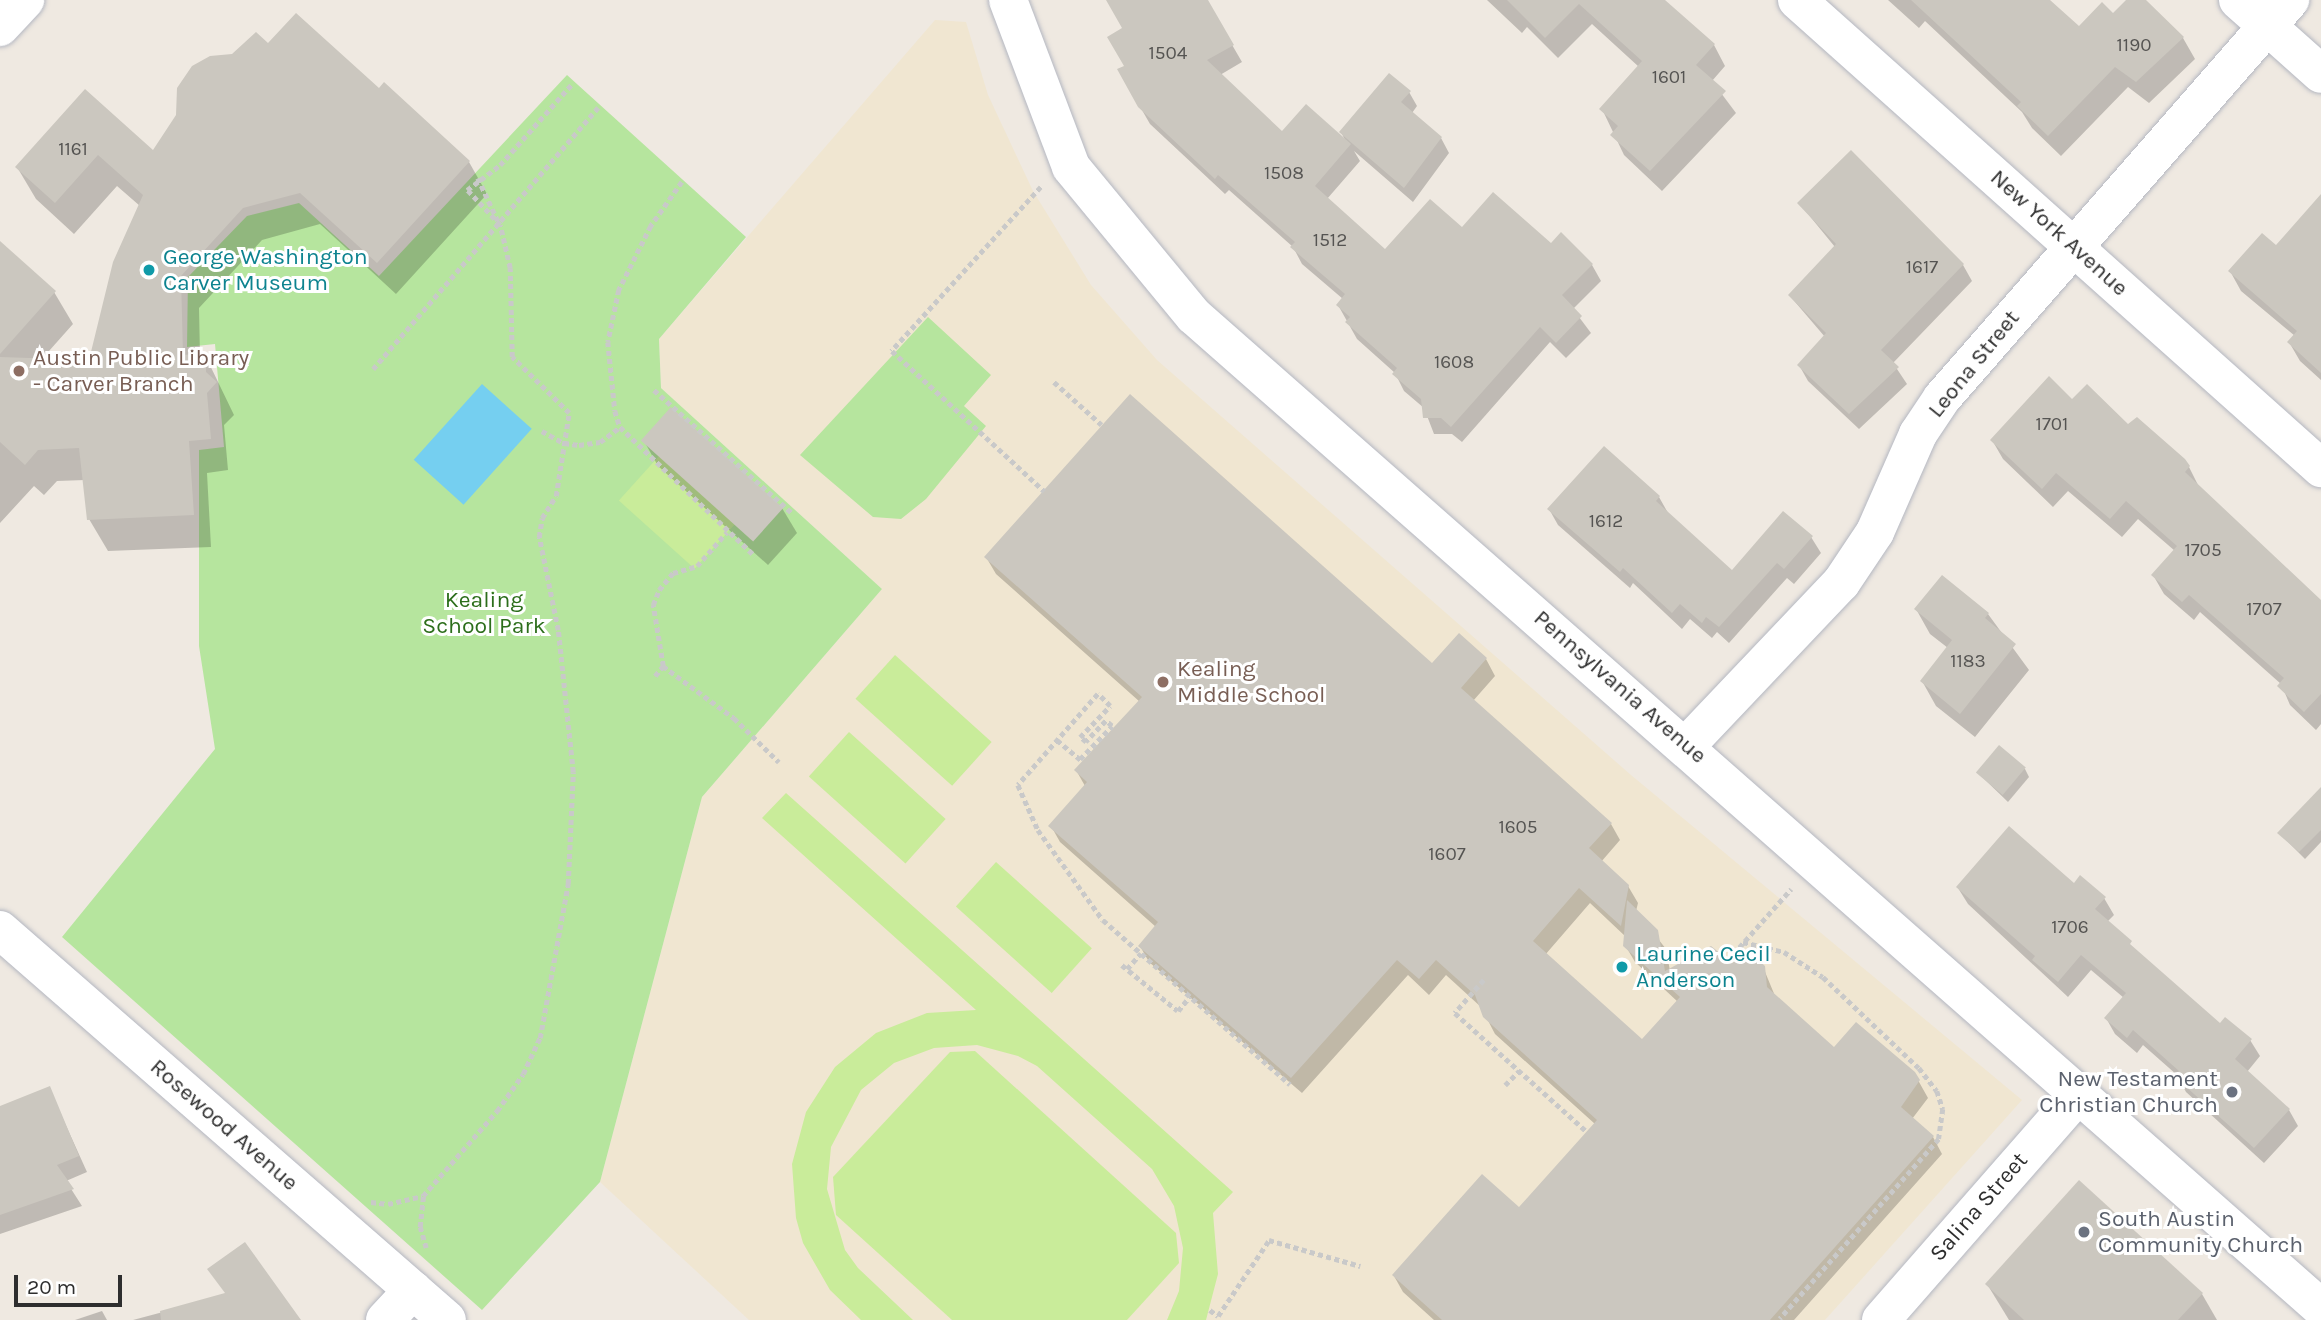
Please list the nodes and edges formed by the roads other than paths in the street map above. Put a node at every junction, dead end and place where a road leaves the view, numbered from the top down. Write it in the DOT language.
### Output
graph roads {
  1 [pos="25,0"];
  2 [pos="1008,0"];
  3 [pos="1797,0"];
  4 [pos="2238,0"];
  5 [pos="2279,13"];
  6 [pos="0,27"];
  7 [pos="2321,74"];
  8 [pos="2073,245"];
  9 [pos="2321,468"];
  10 [pos="1687,746"];
  11 [pos="4,940"];
  12 [pos="2078,1095"];
  13 [pos="413,1290"];
  14 [pos="2321,1308"];
  15 [pos="385,1320"];
  16 [pos="447,1320"];
  17 [pos="1881,1320"];
  1 -- 6 [label="street"];
  2 -- 10 [label="street, Pennsylvania Avenue"];
  3 -- 8 [label="street, New York Avenue"];
  4 -- 5 [label="street"];
  5 -- 7 [label="street"];
  5 -- 8 [label="street, Leona Street"];
  8 -- 9 [label="street, New York Avenue"];
  8 -- 10 [label="street, Leona Street"];
  10 -- 12 [label="street, Pennsylvania Avenue"];
  11 -- 13 [label="street, Rosewood Avenue"];
  12 -- 14 [label="street, Pennsylvania Avenue"];
  12 -- 17 [label="street, Salina Street"];
  13 -- 15 [label="street"];
  13 -- 16 [label="street, Rosewood Avenue"];
}
